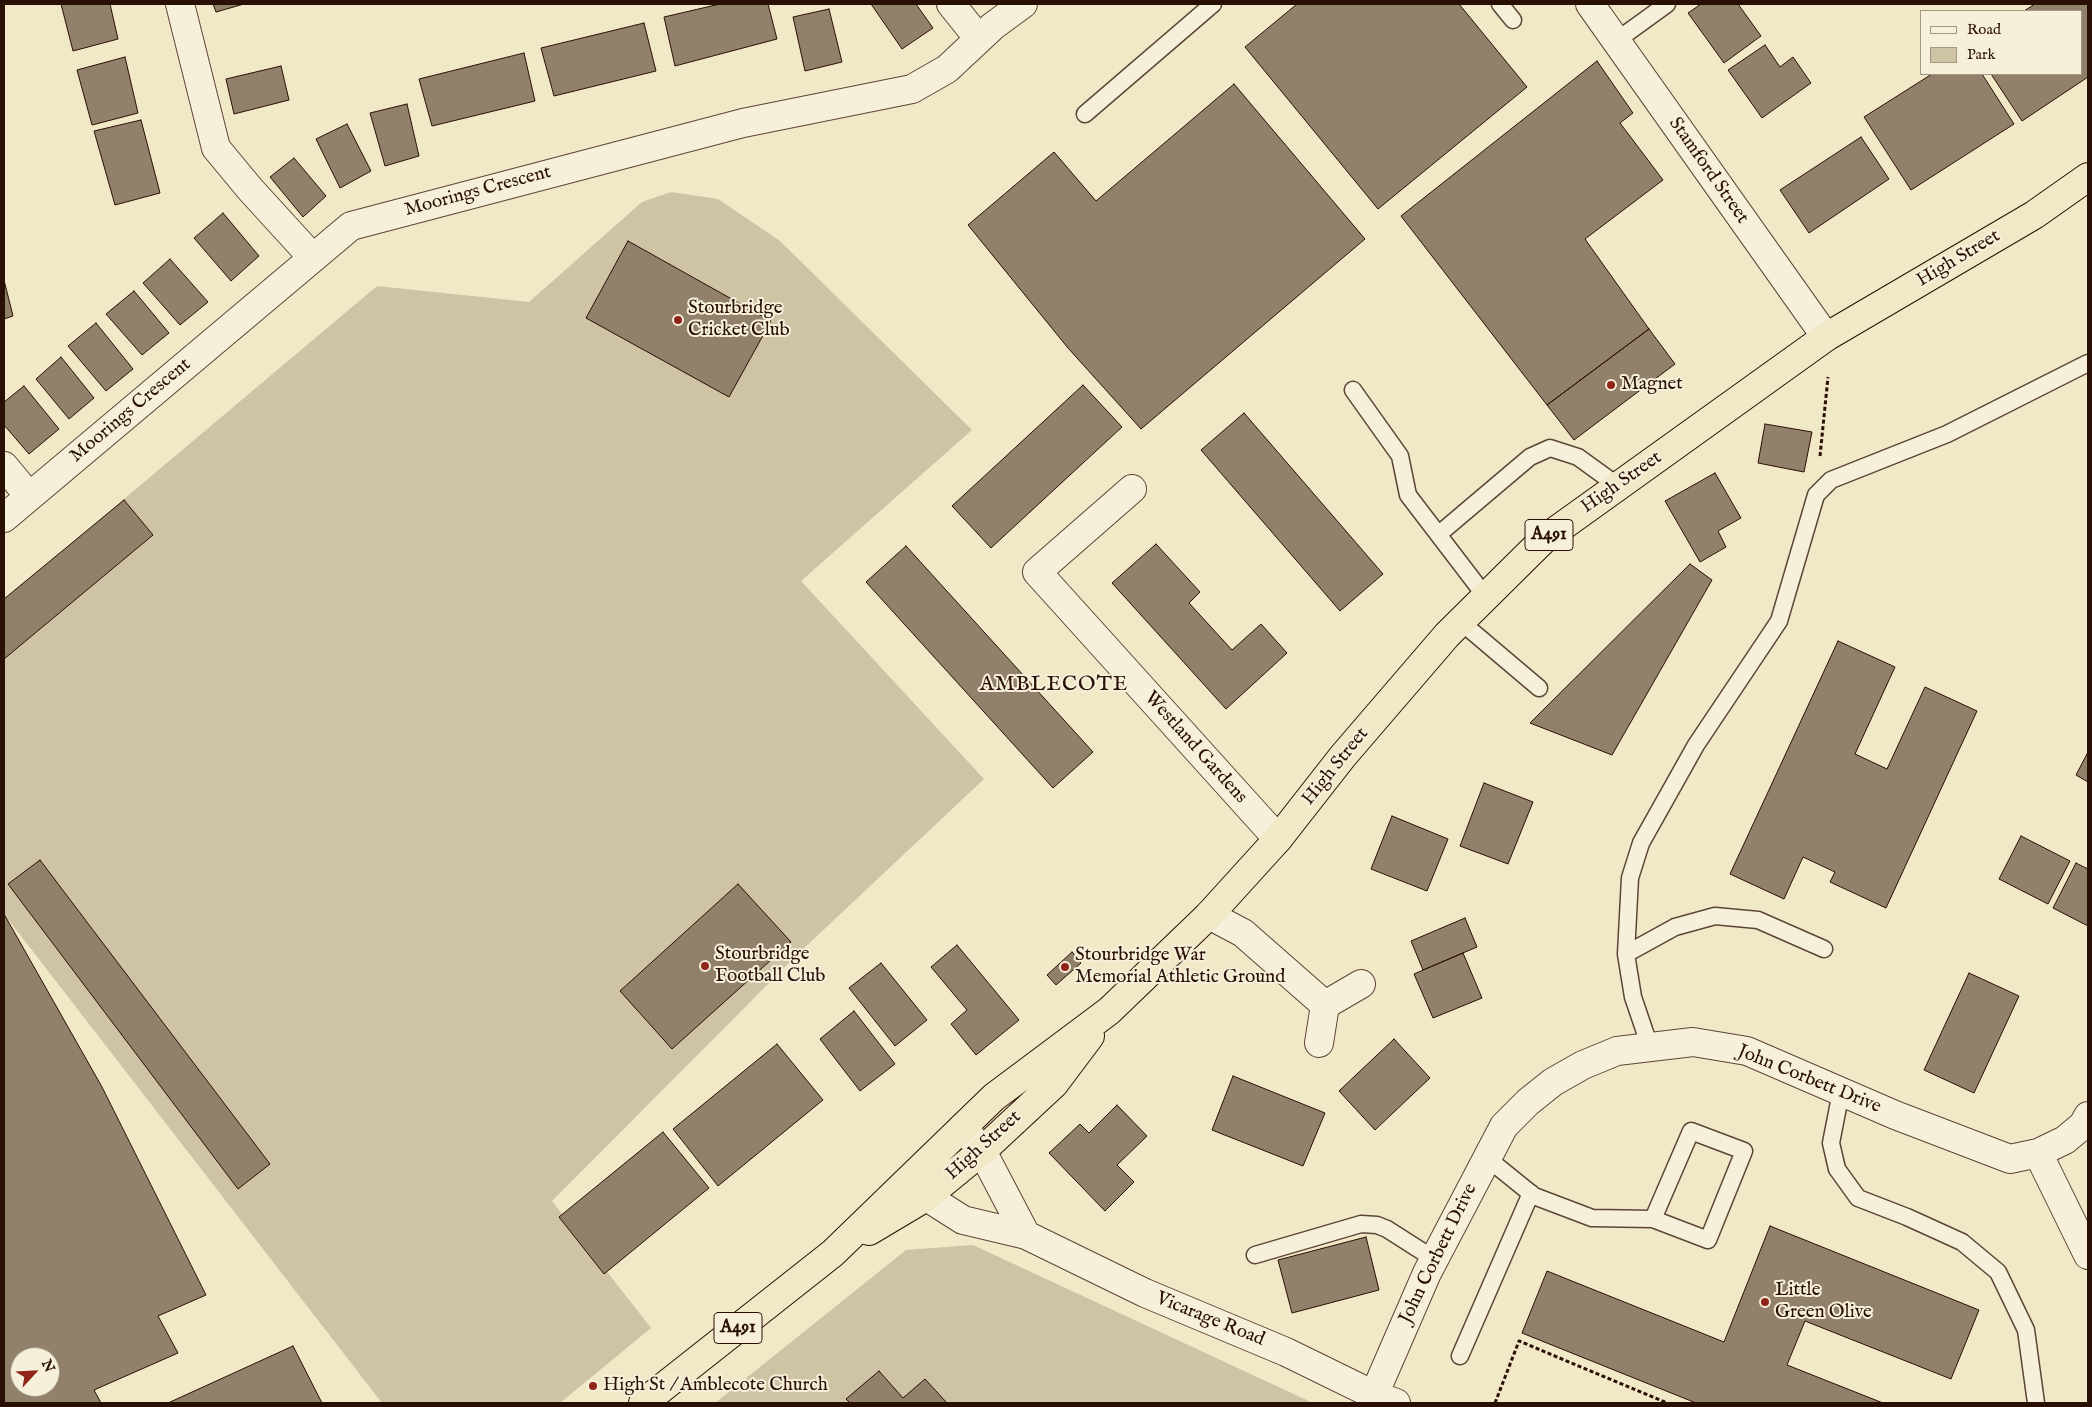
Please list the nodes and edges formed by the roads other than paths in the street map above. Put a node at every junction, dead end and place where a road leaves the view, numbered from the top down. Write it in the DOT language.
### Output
graph roads {
  1 [pos="180,4"];
  2 [pos="951,4"];
  3 [pos="1023,4"];
  4 [pos="1213,4"];
  5 [pos="1500,4"];
  6 [pos="1590,4"];
  7 [pos="1667,4"];
  8 [pos="1513,20"];
  9 [pos="978,39"];
  10 [pos="1616,41"];
  11 [pos="1085,114"];
  12 [pos="2088,177"];
  13 [pos="313,258"];
  14 [pos="1826,338"];
  15 [pos="2088,363"];
  16 [pos="1353,390"];
  17 [pos="4,466"];
  18 [pos="1618,486"];
  19 [pos="1132,489"];
  20 [pos="29,496"];
  21 [pos="4,518"];
  22 [pos="1439,534"];
  23 [pos="1486,597"];
  24 [pos="1461,622"];
  25 [pos="1539,688"];
  26 [pos="1278,839"];
  27 [pos="1210,915"];
  28 [pos="1824,949"];
  29 [pos="1626,954"];
  30 [pos="1361,984"];
  31 [pos="1325,1005"];
  32 [pos="1110,1011"];
  33 [pos="1319,1043"];
  34 [pos="1650,1047"];
  35 [pos="1841,1092"];
  36 [pos="2088,1116"];
  37 [pos="962,1127"];
  38 [pos="982,1151"];
  39 [pos="2038,1154"];
  40 [pos="1487,1158"];
  41 [pos="904,1183"];
  42 [pos="1531,1193"];
  43 [pos="926,1197"];
  44 [pos="1653,1219"];
  45 [pos="1026,1235"];
  46 [pos="833,1252"];
  47 [pos="2088,1255"];
  48 [pos="1255,1256"];
  49 [pos="1434,1259"];
  50 [pos="1460,1356"];
  51 [pos="1379,1400"];
  52 [pos="2035,1402"];
  53 [pos="643,1403"];
  1 -- 13 [label="street"];
  2 -- 9 [label="street"];
  3 -- 9 [label="street, Moorings Crescent"];
  4 -- 11 [label="lane"];
  5 -- 8 [label="lane"];
  6 -- 10 [label="street, Stamford Street"];
  7 -- 10 [label="lane"];
  9 -- 13 [label="street, Moorings Crescent"];
  10 -- 14 [label="street, Stamford Street"];
  12 -- 14 [label="highway, High Street / A491"];
  13 -- 20 [label="street, Moorings Crescent"];
  14 -- 18 [label="highway, High Street / A491"];
  15 -- 29 [label="lane"];
  16 -- 22 [label="lane"];
  17 -- 20 [label="street"];
  18 -- 22 [label="lane"];
  18 -- 23 [label="highway, High Street / A491"];
  19 -- 26 [label="street, Westland Gardens"];
  20 -- 21 [label="street, Moorings Crescent"];
  22 -- 23 [label="lane"];
  23 -- 24 [label="highway, High Street / A491"];
  24 -- 25 [label="lane"];
  24 -- 26 [label="highway, High Street / A491"];
  26 -- 27 [label="highway, High Street / A491"];
  27 -- 31 [label="street"];
  27 -- 32 [label="highway, High Street / A491"];
  28 -- 29 [label="lane"];
  29 -- 34 [label="lane"];
  30 -- 31 [label="street"];
  31 -- 33 [label="street"];
  32 -- 37 [label="highway, High Street / A491"];
  32 -- 38 [label="highway, High Street / A491"];
  34 -- 35 [label="street, John Corbett Drive"];
  34 -- 40 [label="street, John Corbett Drive"];
  35 -- 39 [label="street, John Corbett Drive"];
  35 -- 52 [label="lane"];
  36 -- 39 [label="street, John Corbett Drive"];
  37 -- 38 [label="street"];
  37 -- 41 [label="highway, High Street / A491"];
  38 -- 43 [label="highway, High Street / A491"];
  38 -- 45 [label="street"];
  39 -- 47 [label="street"];
  40 -- 42 [label="lane"];
  40 -- 49 [label="street, John Corbett Drive"];
  41 -- 43 [label="street, Vicarage Road"];
  41 -- 46 [label="highway, High Street / A491"];
  42 -- 44 [label="lane"];
  42 -- 50 [label="lane"];
  43 -- 45 [label="street, Vicarage Road"];
  43 -- 46 [label="highway, High Street / A491"];
  44 -- 44 [label="lane"];
  45 -- 51 [label="street, Vicarage Road"];
  46 -- 53 [label="highway, High Street / A491"];
  48 -- 49 [label="lane"];
  49 -- 51 [label="street, John Corbett Drive"];
}
